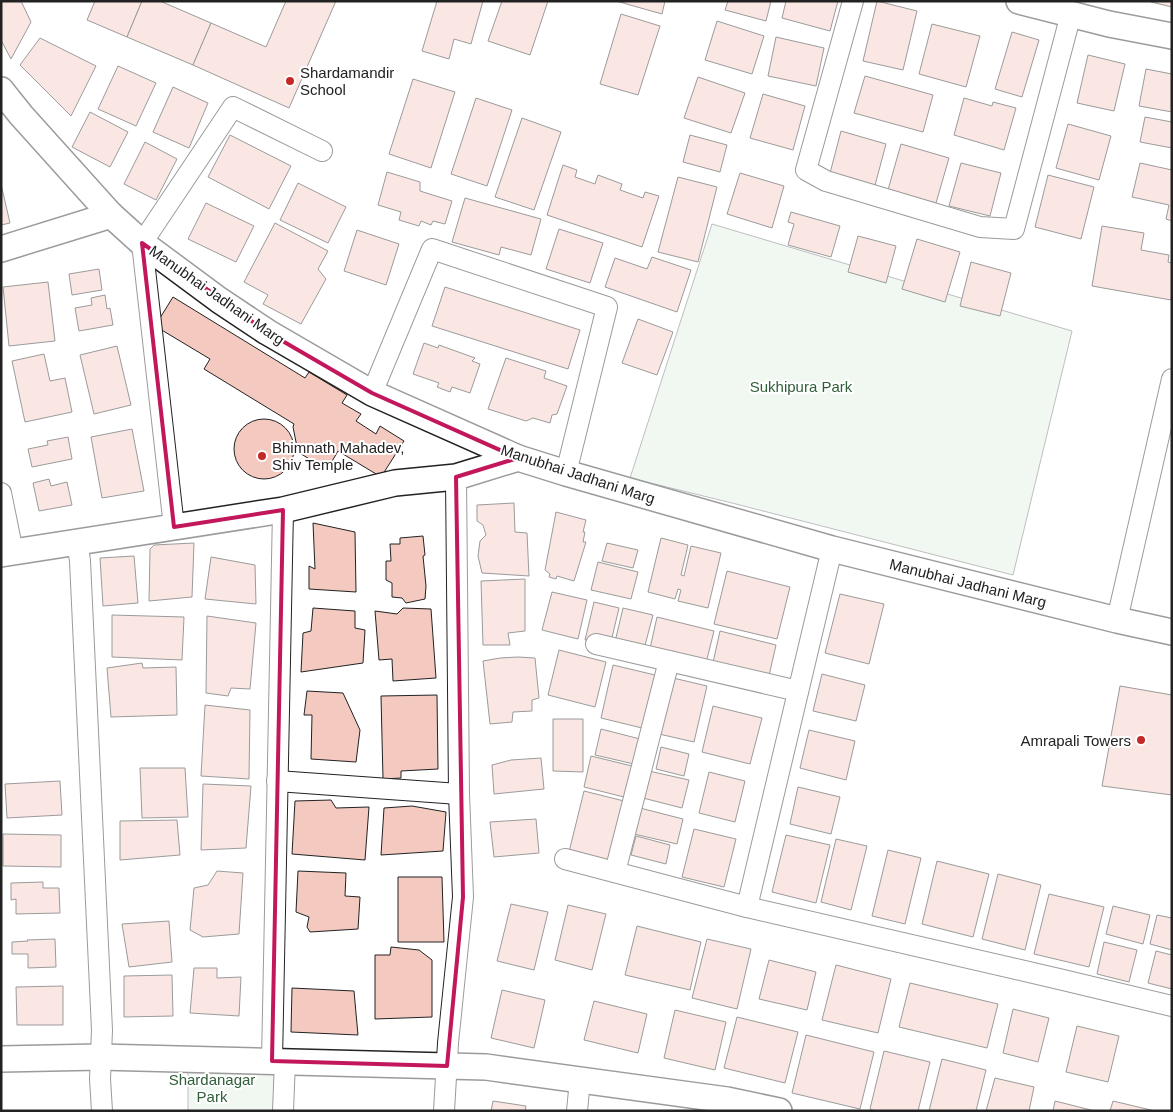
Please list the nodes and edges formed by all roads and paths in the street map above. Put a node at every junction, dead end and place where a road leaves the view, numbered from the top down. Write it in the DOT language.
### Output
graph roads {
  1 [pos="853,1"];
  2 [pos="1019,1"];
  3 [pos="1071,14"];
  4 [pos="1172,36"];
  5 [pos="1,90"];
  6 [pos="322,151"];
  7 [pos="111,215"];
  8 [pos="142,243"];
  9 [pos="1,250"];
  10 [pos="1172,379"];
  11 [pos="372,394"];
  12 [pos="518,458"];
  13 [pos="566,473"];
  14 [pos="456,477"];
  15 [pos="1,493"];
  16 [pos="283,510"];
  17 [pos="174,527"];
  18 [pos="77,542"];
  19 [pos="832,549"];
  20 [pos="7,553"];
  21 [pos="1117,620"];
  22 [pos="1172,632"];
  23 [pos="596,644"];
  24 [pos="669,661"];
  25 [pos="798,691"];
  26 [pos="277,781"];
  27 [pos="459,794"];
  28 [pos="565,859"];
  29 [pos="615,872"];
  30 [pos="747,906"];
  31 [pos="1172,1006"];
  32 [pos="100,1057"];
  33 [pos="1,1059"];
  34 [pos="278,1061"];
  35 [pos="447,1066"];
  36 [pos="580,1080"];
  37 [pos="102,1111"];
  38 [pos="283,1111"];
  39 [pos="444,1111"];
  40 [pos="577,1111"];
  41 [pos="779,1111"];
  1 -- 3 [label="street"];
  2 -- 3 [label="street"];
  3 -- 4 [label="street"];
  5 -- 7 [label="street, Manubhai Jadhani Marg"];
  6 -- 8 [label="street"];
  7 -- 8 [label="street, Manubhai Jadhani Marg"];
  7 -- 9 [label="street"];
  8 -- 11 [label="street, Manubhai Jadhani Marg"];
  8 -- 17 [label="street"];
  10 -- 21 [label="street"];
  11 -- 12 [label="street, Manubhai Jadhani Marg"];
  11 -- 13 [label="street"];
  12 -- 13 [label="street, Manubhai Jadhani Marg"];
  12 -- 14 [label="street"];
  13 -- 19 [label="street, Manubhai Jadhani Marg"];
  14 -- 16 [label="street"];
  14 -- 27 [label="street"];
  15 -- 20 [label="street"];
  16 -- 17 [label="street"];
  16 -- 26 [label="street"];
  17 -- 18 [label="street"];
  18 -- 20 [label="street"];
  18 -- 32 [label="street"];
  19 -- 21 [label="street, Manubhai Jadhani Marg"];
  19 -- 25 [label="street"];
  21 -- 22 [label="street, Manubhai Jadhani Marg"];
  23 -- 24 [label="street"];
  24 -- 25 [label="street"];
  24 -- 29 [label="street"];
  25 -- 30 [label="street"];
  26 -- 27 [label="street"];
  26 -- 34 [label="street"];
  27 -- 35 [label="street"];
  28 -- 29 [label="street"];
  29 -- 30 [label="street"];
  30 -- 31 [label="street"];
  32 -- 33 [label="street"];
  32 -- 34 [label="street"];
  32 -- 37 [label="street"];
  34 -- 35 [label="street"];
  34 -- 38 [label="street"];
  35 -- 36 [label="street"];
  35 -- 39 [label="street"];
  36 -- 40 [label="street"];
  36 -- 41 [label="street"];
}
